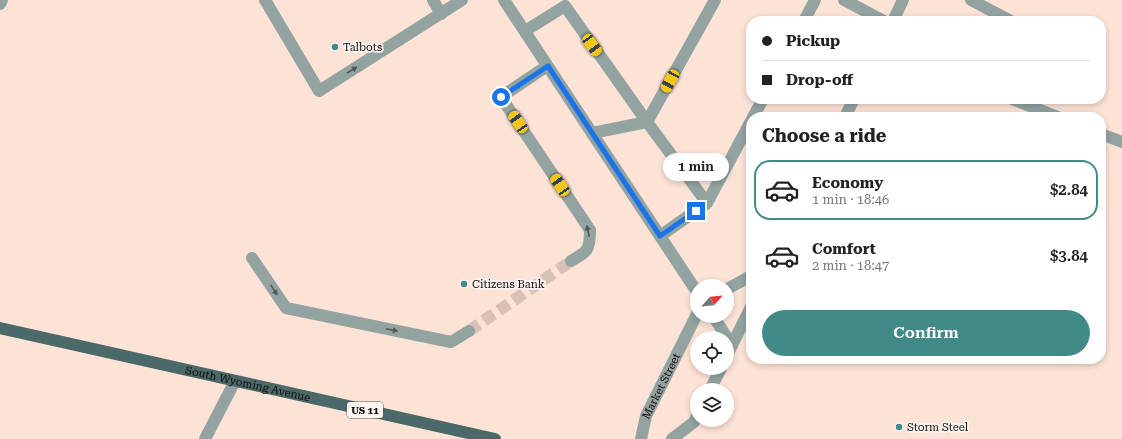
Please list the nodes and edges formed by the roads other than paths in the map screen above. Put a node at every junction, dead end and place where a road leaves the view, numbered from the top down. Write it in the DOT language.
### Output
graph roads {
  1 [pos="2,0"];
  2 [pos="266,0"];
  3 [pos="433,0"];
  4 [pos="462,0"];
  5 [pos="504,0"];
  6 [pos="715,0"];
  7 [pos="815,0"];
  8 [pos="844,0"];
  9 [pos="903,0"];
  10 [pos="971,0"];
  11 [pos="0,4"];
  12 [pos="441,14"];
  13 [pos="807,16"];
  14 [pos="874,16"];
  15 [pos="895,16"];
  16 [pos="1001,16"];
  17 [pos="525,31"];
  18 [pos="548,66"];
  19 [pos="1025,104"];
  20 [pos="1045,112"];
  21 [pos="647,122"];
  22 [pos="746,131"];
  23 [pos="592,133"];
  24 [pos="1106,136"];
  25 [pos="1122,142"];
  26 [pos="708,203"];
  27 [pos="660,236"];
  28 [pos="252,258"];
  29 [pos="571,261"];
  30 [pos="746,279"];
  31 [pos="690,281"];
  32 [pos="734,285"];
  33 [pos="746,317"];
  34 [pos="692,323"];
  35 [pos="0,328"];
  36 [pos="469,331"];
  37 [pos="734,342"];
  38 [pos="235,381"];
  39 [pos="690,425"];
  40 [pos="205,439"];
  41 [pos="495,439"];
  42 [pos="641,439"];
  43 [pos="672,439"];
  1 -- 11 [label="street"];
  2 -- 12 [label="street, one-way"];
  3 -- 12 [label="street"];
  4 -- 12 [label="street"];
  5 -- 17 [label="street"];
  6 -- 21 [label="street"];
  7 -- 13 [label="street"];
  8 -- 14 [label="street"];
  9 -- 15 [label="street"];
  10 -- 16 [label="street"];
  17 -- 18 [label="street"];
  17 -- 21 [label="street"];
  18 -- 23 [label="street"];
  29 -- 18 [label="street, one-way"];
  19 -- 20 [label="street"];
  21 -- 23 [label="street"];
  21 -- 26 [label="street"];
  22 -- 26 [label="street"];
  23 -- 27 [label="street"];
  24 -- 25 [label="street"];
  26 -- 27 [label="street"];
  27 -- 31 [label="street"];
  28 -- 36 [label="street, one-way"];
  30 -- 32 [label="street"];
  33 -- 37 [label="street"];
  34 -- 42 [label="street, Market Street"];
  35 -- 38 [label="main road, South Wyoming Avenue / US 11"];
  38 -- 40 [label="street"];
  38 -- 41 [label="main road, South Wyoming Avenue / US 11"];
  39 -- 43 [label="street"];
}
